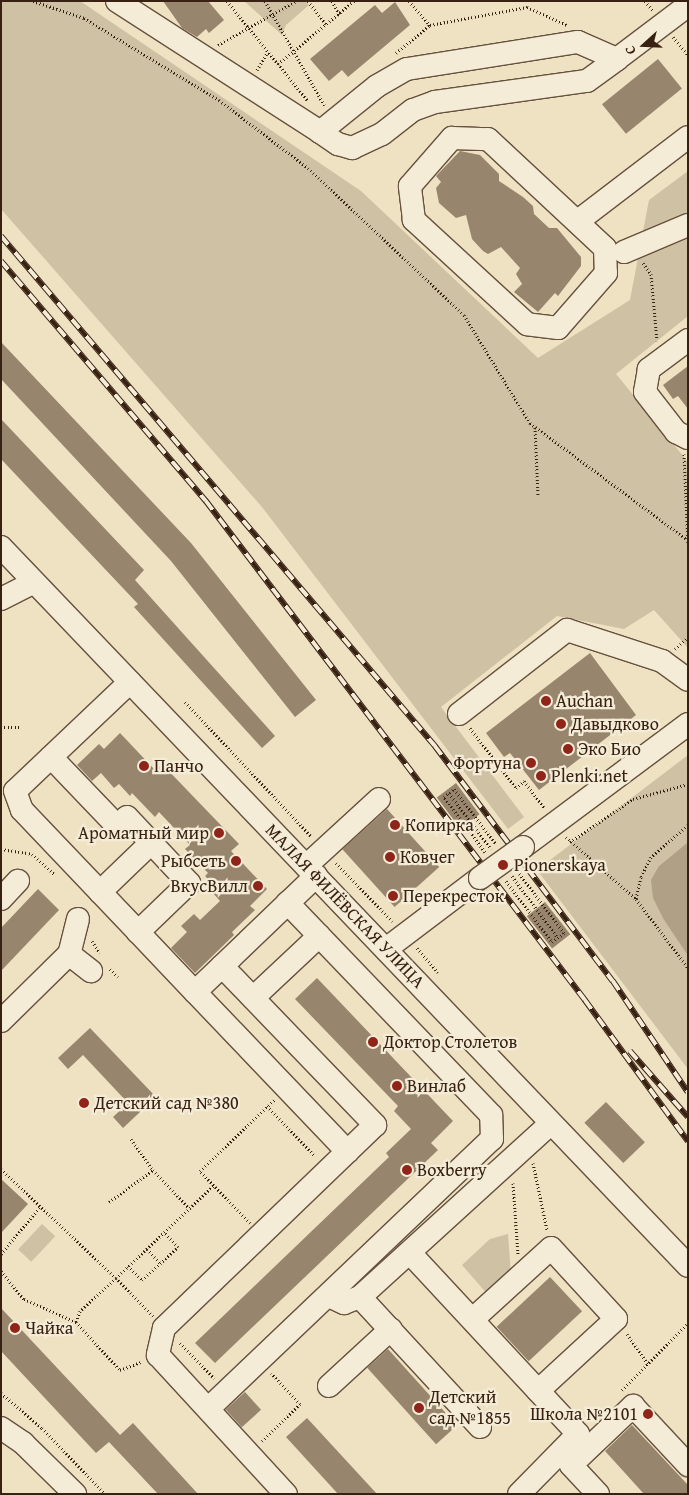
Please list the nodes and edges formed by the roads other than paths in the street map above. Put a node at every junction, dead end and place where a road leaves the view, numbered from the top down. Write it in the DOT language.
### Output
graph roads {
  1 [pos="117,1"];
  2 [pos="683,8"];
  3 [pos="618,59"];
  4 [pos="320,132"];
  5 [pos="688,136"];
  6 [pos="578,222"];
  7 [pos="688,225"];
  8 [pos="629,251"];
  9 [pos="688,340"];
  10 [pos="687,444"];
  11 [pos="1,547"];
  12 [pos="34,582"];
  13 [pos="1,599"];
  14 [pos="688,680"];
  15 [pos="130,682"];
  16 [pos="459,714"];
  17 [pos="688,724"];
  18 [pos="51,757"];
  19 [pos="8,791"];
  20 [pos="379,799"];
  21 [pos="151,843"];
  22 [pos="311,871"];
  23 [pos="18,881"];
  24 [pos="100,892"];
  25 [pos="1,899"];
  26 [pos="288,903"];
  27 [pos="78,919"];
  28 [pos="138,932"];
  29 [pos="319,936"];
  30 [pos="386,949"];
  31 [pos="69,954"];
  32 [pos="101,965"];
  33 [pos="222,966"];
  34 [pos="195,992"];
  35 [pos="254,998"];
  36 [pos="1,1021"];
  37 [pos="551,1123"];
  38 [pos="348,1152"];
  39 [pos="410,1253"];
  40 [pos="688,1266"];
  41 [pos="329,1296"];
  42 [pos="360,1297"];
  43 [pos="473,1319"];
  44 [pos="391,1329"];
  45 [pos="329,1386"];
  46 [pos="538,1391"];
  47 [pos="208,1409"];
  48 [pos="480,1427"];
  49 [pos="1,1428"];
  50 [pos="688,1465"];
  51 [pos="75,1494"];
  52 [pos="286,1494"];
  53 [pos="519,1494"];
  54 [pos="598,1494"];
  1 -- 4 [label="street"];
  2 -- 3 [label="street"];
  3 -- 4 [label="street"];
  3 -- 4 [label="street"];
  5 -- 6 [label="street"];
  6 -- 6 [label="street"];
  7 -- 8 [label="street"];
  9 -- 10 [label="street"];
  11 -- 12 [label="street, МАЛАЯ ФИЛЁВСКАЯ УЛИЦА"];
  12 -- 13 [label="street"];
  12 -- 15 [label="street, МАЛАЯ ФИЛЁВСКАЯ УЛИЦА"];
  14 -- 16 [label="street"];
  15 -- 18 [label="street"];
  15 -- 22 [label="street, МАЛАЯ ФИЛЁВСКАЯ УЛИЦА"];
  17 -- 30 [label="street, bridge"];
  18 -- 19 [label="street"];
  18 -- 21 [label="street"];
  19 -- 24 [label="street"];
  20 -- 22 [label="street"];
  21 -- 24 [label="street"];
  21 -- 28 [label="street"];
  22 -- 26 [label="street"];
  22 -- 30 [label="street, МАЛАЯ ФИЛЁВСКАЯ УЛИЦА"];
  23 -- 25 [label="street"];
  24 -- 28 [label="street"];
  26 -- 29 [label="street"];
  26 -- 33 [label="street"];
  27 -- 31 [label="street"];
  28 -- 34 [label="street"];
  29 -- 35 [label="street"];
  29 -- 41 [label="street"];
  30 -- 37 [label="street, МАЛАЯ ФИЛЁВСКАЯ УЛИЦА"];
  31 -- 32 [label="street"];
  31 -- 36 [label="street"];
  33 -- 34 [label="street"];
  33 -- 35 [label="street"];
  34 -- 38 [label="street"];
  35 -- 38 [label="street"];
  37 -- 39 [label="street"];
  37 -- 40 [label="street, МАЛАЯ ФИЛЁВСКАЯ УЛИЦА"];
  38 -- 47 [label="street"];
  39 -- 42 [label="street"];
  39 -- 43 [label="street"];
  41 -- 42 [label="street"];
  41 -- 47 [label="street"];
  42 -- 44 [label="street"];
  43 -- 46 [label="street"];
  43 -- 46 [label="street"];
  44 -- 45 [label="street"];
  44 -- 48 [label="street"];
  46 -- 53 [label="street"];
  47 -- 52 [label="street"];
  49 -- 51 [label="street"];
  50 -- 54 [label="street"];
}
